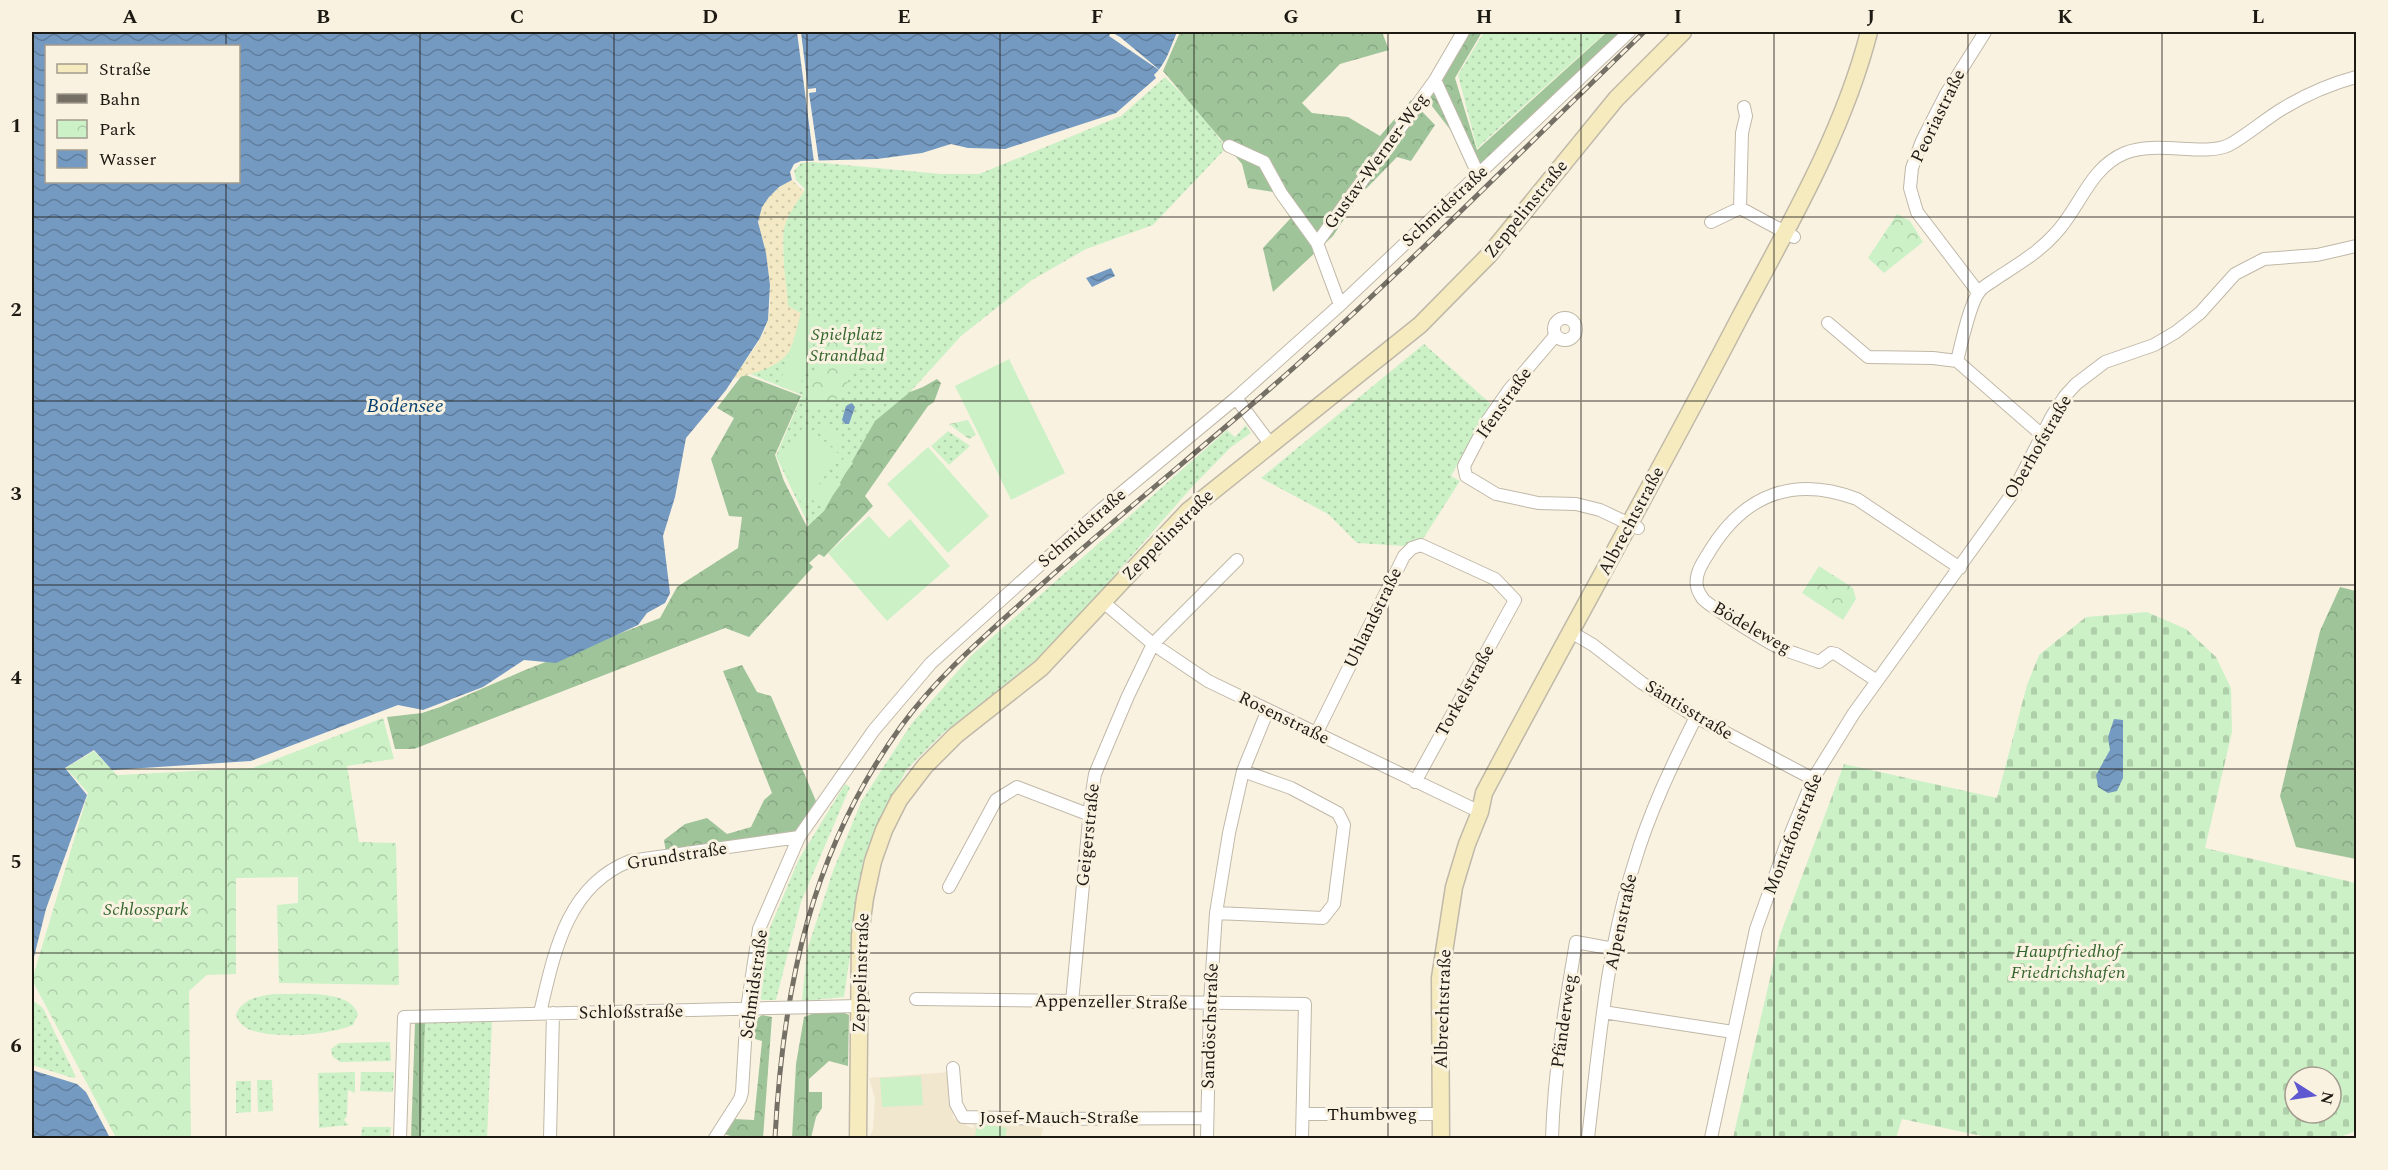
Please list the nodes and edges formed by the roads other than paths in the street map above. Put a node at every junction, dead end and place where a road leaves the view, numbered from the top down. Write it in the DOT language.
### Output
graph roads {
  1 [pos="1463,32"];
  2 [pos="1629,32"];
  3 [pos="1683,32"];
  4 [pos="1869,32"];
  5 [pos="1880,32"];
  6 [pos="1985,32"];
  7 [pos="2356,77"];
  8 [pos="1435,80"];
  9 [pos="1744,107"];
  10 [pos="1229,146"];
  11 [pos="1478,174"];
  12 [pos="1740,208"];
  13 [pos="1711,222"];
  14 [pos="1790,234"];
  15 [pos="1317,243"];
  16 [pos="2356,246"];
  17 [pos="1978,292"];
  18 [pos="1340,305"];
  19 [pos="1828,323"];
  20 [pos="1556,336"];
  21 [pos="1957,361"];
  22 [pos="1236,398"];
  23 [pos="2042,435"];
  24 [pos="1271,445"];
  25 [pos="1634,526"];
  26 [pos="1236,560"];
  27 [pos="1960,568"];
  28 [pos="1515,600"];
  29 [pos="1102,602"];
  30 [pos="1575,635"];
  31 [pos="1152,644"];
  32 [pos="1877,681"];
  33 [pos="1268,712"];
  34 [pos="1696,717"];
  35 [pos="1316,734"];
  36 [pos="1244,771"];
  37 [pos="1813,779"];
  38 [pos="1415,782"];
  39 [pos="1480,812"];
  40 [pos="1090,815"];
  41 [pos="799,837"];
  42 [pos="949,887"];
  43 [pos="1216,913"];
  44 [pos="1614,949"];
  45 [pos="916,999"];
  46 [pos="1072,1002"];
  47 [pos="1210,1003"];
  48 [pos="859,1006"];
  49 [pos="747,1009"];
  50 [pos="1603,1012"];
  51 [pos="540,1013"];
  52 [pos="554,1013"];
  53 [pos="1733,1032"];
  54 [pos="953,1068"];
  55 [pos="1303,1114"];
  56 [pos="1441,1114"];
  57 [pos="1206,1118"];
  58 [pos="400,1138"];
  59 [pos="550,1138"];
  60 [pos="715,1138"];
  61 [pos="858,1138"];
  62 [pos="1207,1138"];
  63 [pos="1302,1138"];
  64 [pos="1441,1138"];
  65 [pos="1552,1138"];
  66 [pos="1588,1138"];
  67 [pos="1711,1138"];
  1 -- 8 [label="street, Gustav-Werner-Weg"];
  2 -- 11 [label="street, Schmidstraße"];
  3 -- 24 [label="main road, Zeppelinstraße"];
  4 -- 14 [label="main road, Albrechtstraße"];
  5 -- 14 [label="main road, Albrechtstraße"];
  6 -- 17 [label="street, Peoriastraße"];
  7 -- 17 [label="street"];
  8 -- 11 [label="street, Gustav-Werner-Weg"];
  8 -- 15 [label="street, Gustav-Werner-Weg"];
  9 -- 12 [label="street"];
  10 -- 15 [label="street"];
  11 -- 18 [label="street, Schmidstraße"];
  12 -- 13 [label="street"];
  12 -- 14 [label="street"];
  14 -- 25 [label="main road, Albrechtstraße"];
  15 -- 18 [label="street"];
  16 -- 23 [label="street, Oberhofstraße"];
  17 -- 21 [label="street"];
  18 -- 22 [label="street, Schmidstraße"];
  19 -- 21 [label="street"];
  20 -- 25 [label="street, Ifenstraße"];
  21 -- 23 [label="street"];
  22 -- 24 [label="street"];
  22 -- 41 [label="street, Schmidstraße"];
  23 -- 27 [label="street, Oberhofstraße"];
  24 -- 29 [label="main road, Zeppelinstraße"];
  25 -- 30 [label="main road, Albrechtstraße"];
  26 -- 31 [label="street"];
  27 -- 32 [label="street, Montafonstraße"];
  27 -- 32 [label="street, Bödeleweg"];
  28 -- 35 [label="street, Uhlandstraße"];
  28 -- 38 [label="street, Torkelstraße"];
  29 -- 31 [label="street, Rosenstraße"];
  29 -- 48 [label="main road, Zeppelinstraße"];
  30 -- 34 [label="street, Säntisstraße"];
  30 -- 39 [label="main road, Albrechtstraße"];
  31 -- 33 [label="street, Rosenstraße"];
  31 -- 40 [label="street, Geigerstraße"];
  32 -- 37 [label="street, Montafonstraße"];
  33 -- 35 [label="street, Rosenstraße"];
  33 -- 36 [label="street, Sandöschstraße"];
  34 -- 37 [label="street, Säntisstraße"];
  34 -- 44 [label="street, Alpenstraße"];
  35 -- 38 [label="street, Rosenstraße"];
  36 -- 43 [label="street, Sandöschstraße"];
  36 -- 43 [label="street"];
  37 -- 53 [label="street, Montafonstraße"];
  38 -- 39 [label="street, Rosenstraße"];
  39 -- 56 [label="main road, Albrechtstraße"];
  40 -- 42 [label="street"];
  40 -- 46 [label="street, Geigerstraße"];
  41 -- 49 [label="street, Schmidstraße"];
  41 -- 51 [label="street, Grundstraße"];
  43 -- 47 [label="street, Sandöschstraße"];
  44 -- 50 [label="street, Alpenstraße"];
  44 -- 65 [label="street, Pfänderweg"];
  45 -- 46 [label="street, Appenzeller Straße"];
  46 -- 47 [label="street, Appenzeller Straße"];
  47 -- 55 [label="street, Appenzeller Straße"];
  47 -- 57 [label="street, Sandöschstraße"];
  48 -- 49 [label="street, Schloßstraße, bridge"];
  48 -- 61 [label="main road, Zeppelinstraße"];
  49 -- 52 [label="street, Schloßstraße"];
  49 -- 60 [label="street, Schmidstraße"];
  50 -- 53 [label="street"];
  50 -- 66 [label="street, Alpenstraße"];
  51 -- 52 [label="street, Schloßstraße"];
  51 -- 58 [label="street, Schloßstraße"];
  52 -- 59 [label="street"];
  53 -- 67 [label="street, Montafonstraße"];
  54 -- 57 [label="street, Josef-Mauch-Straße"];
  55 -- 56 [label="street, Thumbweg"];
  55 -- 63 [label="street"];
  56 -- 64 [label="main road, Albrechtstraße"];
  57 -- 62 [label="street, Sandöschstraße"];
}
